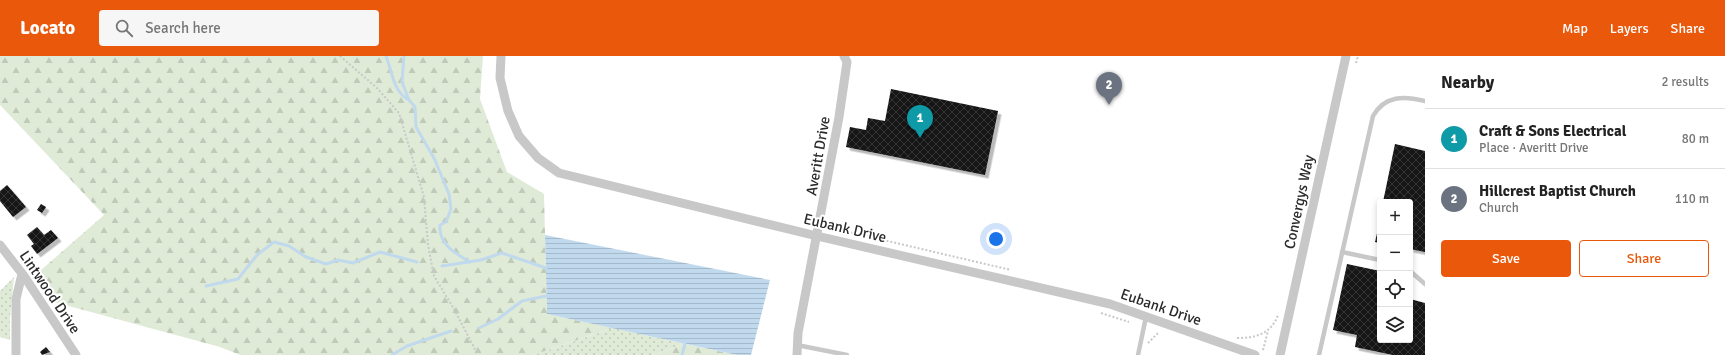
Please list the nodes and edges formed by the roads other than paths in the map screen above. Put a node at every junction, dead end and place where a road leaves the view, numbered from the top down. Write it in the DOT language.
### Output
graph roads {
  1 [pos="501,56"];
  2 [pos="844,56"];
  3 [pos="1346,56"];
  4 [pos="1425,101"];
  5 [pos="817,236"];
  6 [pos="0,245"];
  7 [pos="1342,252"];
  8 [pos="1377,259"];
  9 [pos="22,274"];
  10 [pos="1413,274"];
  11 [pos="1425,284"];
  12 [pos="1146,317"];
  13 [pos="797,345"];
  14 [pos="835,354"];
  15 [pos="16,355"];
  16 [pos="76,355"];
  17 [pos="797,355"];
  18 [pos="847,355"];
  19 [pos="1138,355"];
  20 [pos="1256,355"];
  21 [pos="1280,355"];
  22 [pos="1319,355"];
  1 -- 5 [label="street, Eubank Drive"];
  2 -- 5 [label="street, Averitt Drive"];
  3 -- 21 [label="street, Convergys Way"];
  4 -- 7 [label="lane"];
  5 -- 12 [label="street, Eubank Drive"];
  5 -- 13 [label="street, Averitt Drive"];
  6 -- 9 [label="street, Lintwood Drive"];
  7 -- 8 [label="lane"];
  7 -- 22 [label="lane"];
  9 -- 15 [label="street"];
  9 -- 16 [label="street, Lintwood Drive"];
  10 -- 11 [label="lane"];
  12 -- 19 [label="lane"];
  12 -- 20 [label="street, Eubank Drive"];
  13 -- 14 [label="lane"];
  13 -- 17 [label="street, Averitt Drive"];
  14 -- 18 [label="lane"];
}
